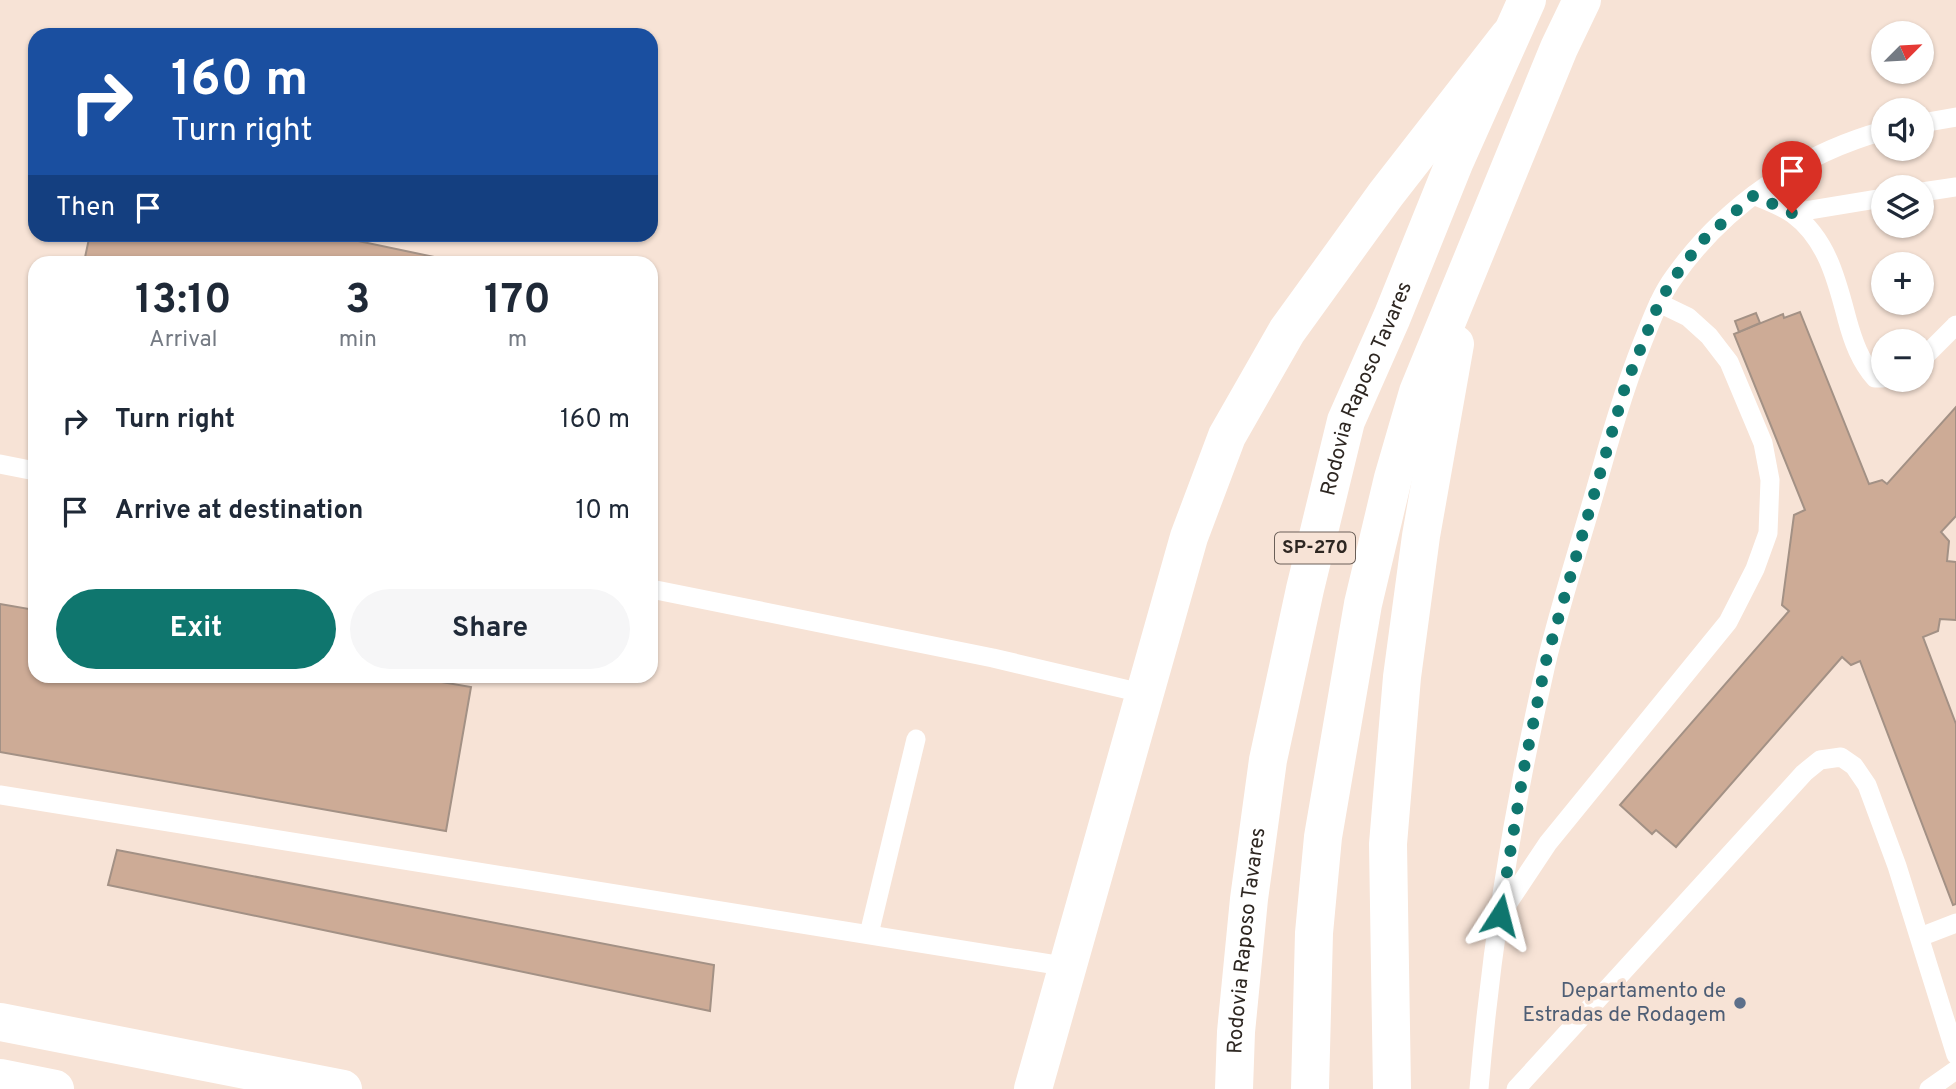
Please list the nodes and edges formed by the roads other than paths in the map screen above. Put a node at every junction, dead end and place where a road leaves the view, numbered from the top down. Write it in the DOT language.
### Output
graph roads {
  1 [pos="1527,0"];
  2 [pos="1582,0"];
  3 [pos="1509,36"];
  4 [pos="1956,117"];
  5 [pos="1934,121"];
  6 [pos="1871,134"];
  7 [pos="1956,187"];
  8 [pos="1934,190"];
  9 [pos="1754,195"];
  10 [pos="1871,200"];
  11 [pos="1792,213"];
  12 [pos="1470,262"];
  13 [pos="1659,303"];
  14 [pos="1956,325"];
  15 [pos="1934,347"];
  16 [pos="1871,372"];
  17 [pos="0,464"];
  18 [pos="28,470"];
  19 [pos="658,590"];
  20 [pos="1146,694"];
  21 [pos="916,739"];
  22 [pos="0,795"];
  23 [pos="1500,915"];
  24 [pos="1956,923"];
  25 [pos="869,934"];
  26 [pos="1920,937"];
  27 [pos="1069,967"];
  28 [pos="0,1022"];
  29 [pos="1956,1055"];
  30 [pos="1956,1070"];
  31 [pos="0,1078"];
  32 [pos="55,1089"];
  33 [pos="343,1089"];
  34 [pos="1033,1089"];
  35 [pos="1234,1089"];
  36 [pos="1310,1089"];
  37 [pos="1392,1089"];
  38 [pos="1479,1089"];
  39 [pos="1516,1089"];
  40 [pos="1929,1089"];
  1 -- 3 [label="main road, Rodovia Raposo Tavares / SP-270"];
  2 -- 12 [label="main road, SP-270"];
  3 -- 20 [label="main road"];
  3 -- 35 [label="main road, Rodovia Raposo Tavares / SP-270"];
  4 -- 5 [label="lane"];
  6 -- 9 [label="lane"];
  7 -- 8 [label="lane"];
  9 -- 11 [label="lane"];
  9 -- 13 [label="lane"];
  10 -- 11 [label="lane"];
  11 -- 16 [label="lane"];
  12 -- 36 [label="main road, SP-270"];
  12 -- 37 [label="main road, SP-270"];
  13 -- 23 [label="lane"];
  13 -- 23 [label="lane"];
  14 -- 15 [label="lane"];
  17 -- 18 [label="lane"];
  19 -- 20 [label="lane"];
  20 -- 27 [label="main road"];
  21 -- 25 [label="lane"];
  22 -- 25 [label="lane"];
  23 -- 38 [label="lane"];
  24 -- 26 [label="lane"];
  25 -- 27 [label="lane"];
  26 -- 29 [label="lane"];
  26 -- 39 [label="lane"];
  27 -- 34 [label="main road"];
  28 -- 33 [label="main road"];
  30 -- 40 [label="lane"];
  31 -- 32 [label="main road"];
}
